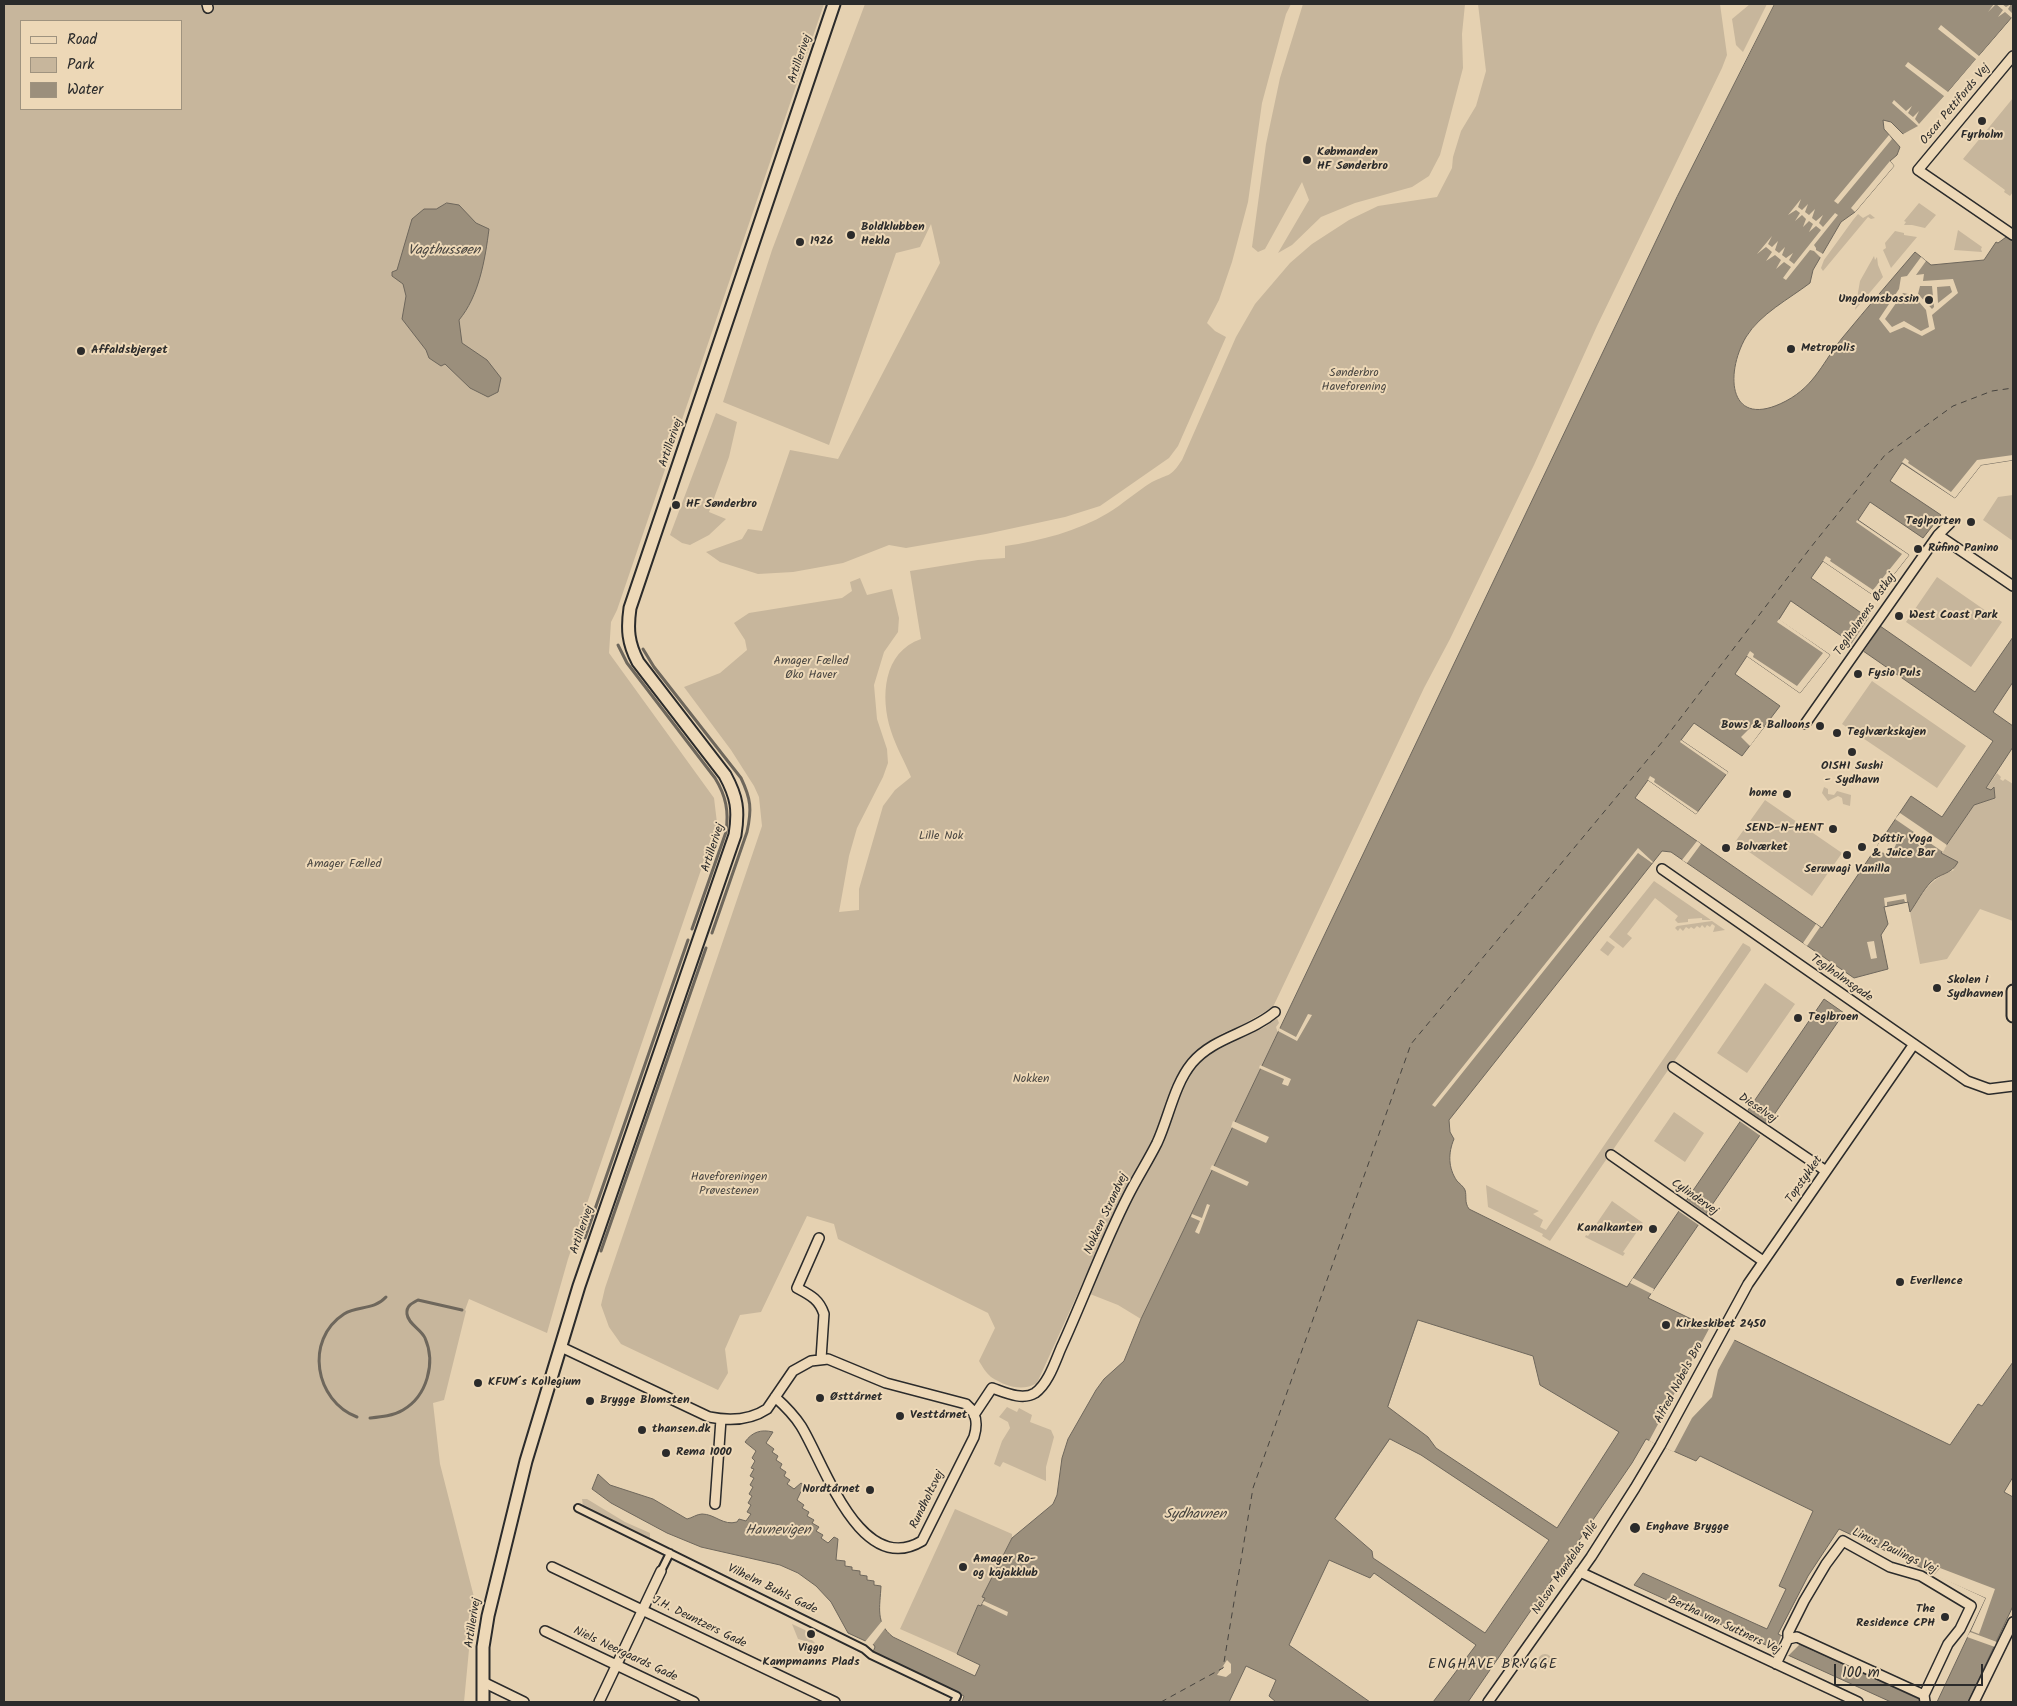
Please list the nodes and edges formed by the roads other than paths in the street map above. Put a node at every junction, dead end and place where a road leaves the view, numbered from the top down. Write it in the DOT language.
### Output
graph roads {
  1 [pos="834,4"];
  2 [pos="2013,56"];
  3 [pos="2013,235"];
  4 [pos="1950,522"];
  5 [pos="1938,535"];
  6 [pos="2013,586"];
  7 [pos="1805,724"];
  8 [pos="1662,869"];
  9 [pos="2013,991"];
  10 [pos="1275,1012"];
  11 [pos="2013,1016"];
  12 [pos="1914,1044"];
  13 [pos="1673,1066"];
  14 [pos="2013,1086"];
  15 [pos="1611,1155"];
  16 [pos="1826,1171"];
  17 [pos="819,1238"];
  18 [pos="1763,1262"];
  19 [pos="1722,1332"];
  20 [pos="561,1347"];
  21 [pos="820,1359"];
  22 [pos="776,1398"];
  23 [pos="974,1414"];
  24 [pos="721,1419"];
  25 [pos="1660,1446"];
  26 [pos="715,1504"];
  27 [pos="578,1508"];
  28 [pos="670,1554"];
  29 [pos="552,1567"];
  30 [pos="661,1571"];
  31 [pos="1580,1572"];
  32 [pos="642,1610"];
  33 [pos="2013,1622"];
  34 [pos="545,1631"];
  35 [pos="1788,1639"];
  36 [pos="1776,1664"];
  37 [pos="616,1665"];
  38 [pos="483,1682"];
  39 [pos="1924,1699"];
  40 [pos="837,1700"];
  41 [pos="483,1702"];
  42 [pos="524,1702"];
  43 [pos="599,1702"];
  44 [pos="694,1702"];
  45 [pos="954,1702"];
  46 [pos="1488,1702"];
  47 [pos="1858,1702"];
  48 [pos="1974,1702"];
  1 -- 20 [label="street, Artillerivej"];
  2 -- 3 [label="street, Oscar Pettifords Vej"];
  4 -- 5 [label="street, Teglholmens Østkaj"];
  5 -- 6 [label="street"];
  5 -- 7 [label="street, Teglholmens Østkaj"];
  8 -- 12 [label="street, Teglholmsgade"];
  9 -- 11 [label="street"];
  10 -- 23 [label="street, Nokken Strandvej"];
  12 -- 14 [label="street, Teglholmsgade"];
  12 -- 16 [label="street, Topstykket"];
  13 -- 16 [label="street, Dieselvej"];
  15 -- 18 [label="street, Cylindervej"];
  16 -- 18 [label="street, Topstykket"];
  17 -- 21 [label="street"];
  18 -- 19 [label="street, Topstykket"];
  19 -- 25 [label="street, Alfred Nobels Bro"];
  20 -- 24 [label="street"];
  20 -- 38 [label="street, Artillerivej"];
  21 -- 22 [label="street"];
  21 -- 23 [label="street"];
  22 -- 23 [label="street, Rundholtsvej"];
  22 -- 24 [label="street"];
  24 -- 26 [label="street"];
  25 -- 31 [label="street, Nelson Mandelas Allé"];
  27 -- 28 [label="street, Vilhelm Buhls Gade"];
  28 -- 30 [label="street"];
  28 -- 45 [label="street, Vilhelm Buhls Gade"];
  29 -- 32 [label="street, J.H. Deuntzers Gade"];
  30 -- 32 [label="street"];
  31 -- 36 [label="street, Bertha von Suttners Vej"];
  31 -- 46 [label="street, Nelson Mandelas Allé"];
  32 -- 37 [label="street"];
  32 -- 40 [label="street, J.H. Deuntzers Gade"];
  33 -- 48 [label="street"];
  34 -- 37 [label="street, Niels Neergaards Gade"];
  35 -- 36 [label="street, Linus Paulings Vej"];
  35 -- 39 [label="street, Linus Paulings Vej"];
  35 -- 39 [label="street, Linus Paulings Vej"];
  36 -- 47 [label="street, Bertha von Suttners Vej"];
  37 -- 43 [label="street"];
  37 -- 44 [label="street, Niels Neergaards Gade"];
  38 -- 41 [label="street, Artillerivej"];
  38 -- 42 [label="street"];
}
